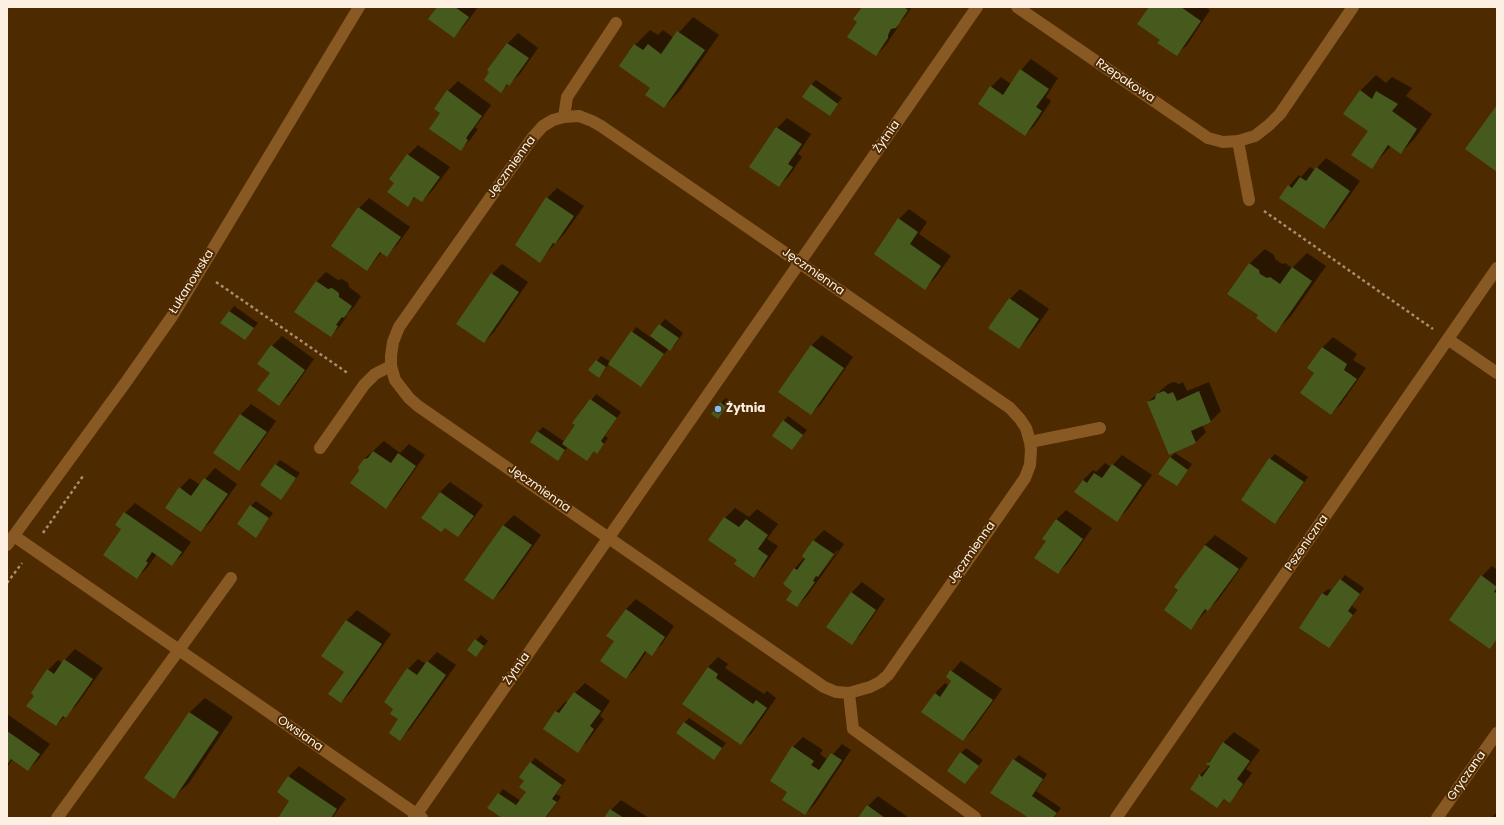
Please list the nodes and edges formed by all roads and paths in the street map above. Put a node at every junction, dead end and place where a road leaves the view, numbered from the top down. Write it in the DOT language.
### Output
graph roads {
  1 [pos="359,7"];
  2 [pos="977,7"];
  3 [pos="1017,7"];
  4 [pos="1353,7"];
  5 [pos="616,23"];
  6 [pos="564,117"];
  7 [pos="1238,141"];
  8 [pos="1248,200"];
  9 [pos="799,263"];
  10 [pos="1497,268"];
  11 [pos="216,282"];
  12 [pos="1449,340"];
  13 [pos="391,366"];
  14 [pos="1497,373"];
  15 [pos="364,385"];
  16 [pos="1100,428"];
  17 [pos="1030,442"];
  18 [pos="320,448"];
  19 [pos="609,537"];
  20 [pos="10,540"];
  21 [pos="232,578"];
  22 [pos="179,650"];
  23 [pos="849,693"];
  24 [pos="1497,733"];
  25 [pos="417,817"];
  26 [pos="975,817"];
  27 [pos="57,818"];
  28 [pos="1116,818"];
  29 [pos="1437,818"];
  1 -- 20 [label="street, Łukanowska"];
  2 -- 9 [label="street, Żytnia"];
  3 -- 7 [label="street, Rzepakowa"];
  4 -- 7 [label="street, Rzepakowa"];
  5 -- 6 [label="street"];
  6 -- 9 [label="street, Jęczmienna"];
  6 -- 13 [label="street, Jęczmienna"];
  7 -- 8 [label="street"];
  8 -- 12 [label="path"];
  9 -- 17 [label="street, Jęczmienna"];
  9 -- 19 [label="street, Żytnia"];
  10 -- 12 [label="street, Pszeniczna"];
  11 -- 15 [label="path"];
  12 -- 14 [label="street"];
  12 -- 28 [label="street, Pszeniczna"];
  13 -- 15 [label="street"];
  13 -- 19 [label="street, Jęczmienna"];
  15 -- 18 [label="street"];
  16 -- 17 [label="street"];
  17 -- 23 [label="street, Jęczmienna"];
  19 -- 23 [label="street, Jęczmienna"];
  19 -- 25 [label="street, Żytnia"];
  20 -- 22 [label="street, Owsiana"];
  21 -- 22 [label="street"];
  22 -- 25 [label="street, Owsiana"];
  22 -- 27 [label="street"];
  23 -- 26 [label="street"];
  24 -- 29 [label="street, Gryczana"];
}
